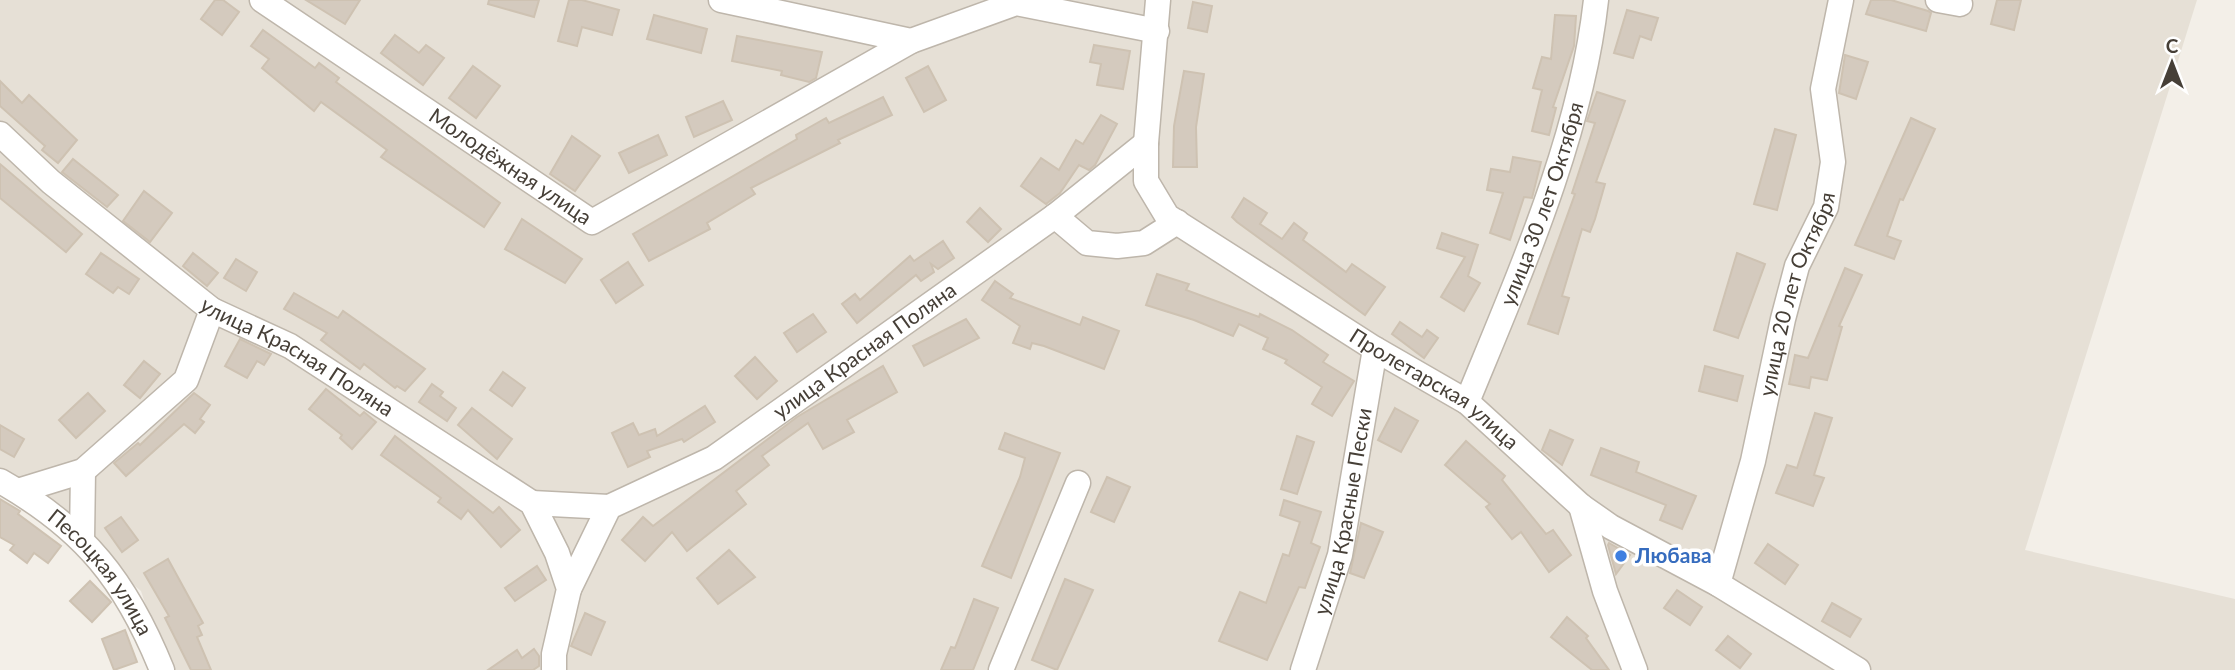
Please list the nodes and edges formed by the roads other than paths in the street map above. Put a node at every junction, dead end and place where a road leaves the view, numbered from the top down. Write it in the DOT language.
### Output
graph roads {
  1 [pos="262,0"];
  2 [pos="721,0"];
  3 [pos="1158,0"];
  4 [pos="1596,0"];
  5 [pos="1841,0"];
  6 [pos="1157,31"];
  7 [pos="911,41"];
  8 [pos="0,134"];
  9 [pos="1146,143"];
  10 [pos="1055,216"];
  11 [pos="1177,222"];
  12 [pos="212,310"];
  13 [pos="1376,349"];
  14 [pos="1467,402"];
  15 [pos="83,471"];
  16 [pos="1078,483"];
  17 [pos="9,486"];
  18 [pos="532,503"];
  19 [pos="1581,506"];
  20 [pos="609,507"];
  21 [pos="82,540"];
  22 [pos="1718,584"];
  23 [pos="569,589"];
  24 [pos="162,670"];
  25 [pos="554,670"];
  26 [pos="1001,670"];
  27 [pos="1303,670"];
  28 [pos="1635,670"];
  29 [pos="1858,670"];
  1 -- 7 [label="street, Молодёжная улица"];
  2 -- 7 [label="street"];
  3 -- 6 [label="street"];
  4 -- 14 [label="street, улица 30 лет Октября"];
  5 -- 22 [label="street, улица 20 лет Октября"];
  6 -- 7 [label="street, Молодёжная улица"];
  6 -- 9 [label="street, Пролетарская улица"];
  8 -- 12 [label="street, улица Красная Поляна"];
  9 -- 10 [label="street, улица Красная Поляна"];
  9 -- 11 [label="street, Пролетарская улица"];
  10 -- 11 [label="street"];
  10 -- 20 [label="street, улица Красная Поляна"];
  11 -- 13 [label="street, Пролетарская улица"];
  12 -- 15 [label="street, Песоцкая улица"];
  12 -- 18 [label="street, улица Красная Поляна"];
  13 -- 14 [label="street, Пролетарская улица"];
  13 -- 27 [label="street, улица Красные Пески"];
  14 -- 19 [label="street, Пролетарская улица"];
  15 -- 17 [label="street, Песоцкая улица"];
  15 -- 21 [label="street"];
  16 -- 26 [label="street"];
  17 -- 21 [label="street, Песоцкая улица"];
  18 -- 20 [label="street"];
  18 -- 23 [label="street"];
  19 -- 22 [label="street, Пролетарская улица"];
  19 -- 28 [label="street"];
  20 -- 23 [label="street"];
  21 -- 24 [label="street, Песоцкая улица"];
  22 -- 29 [label="street, Пролетарская улица"];
  23 -- 25 [label="street"];
}
